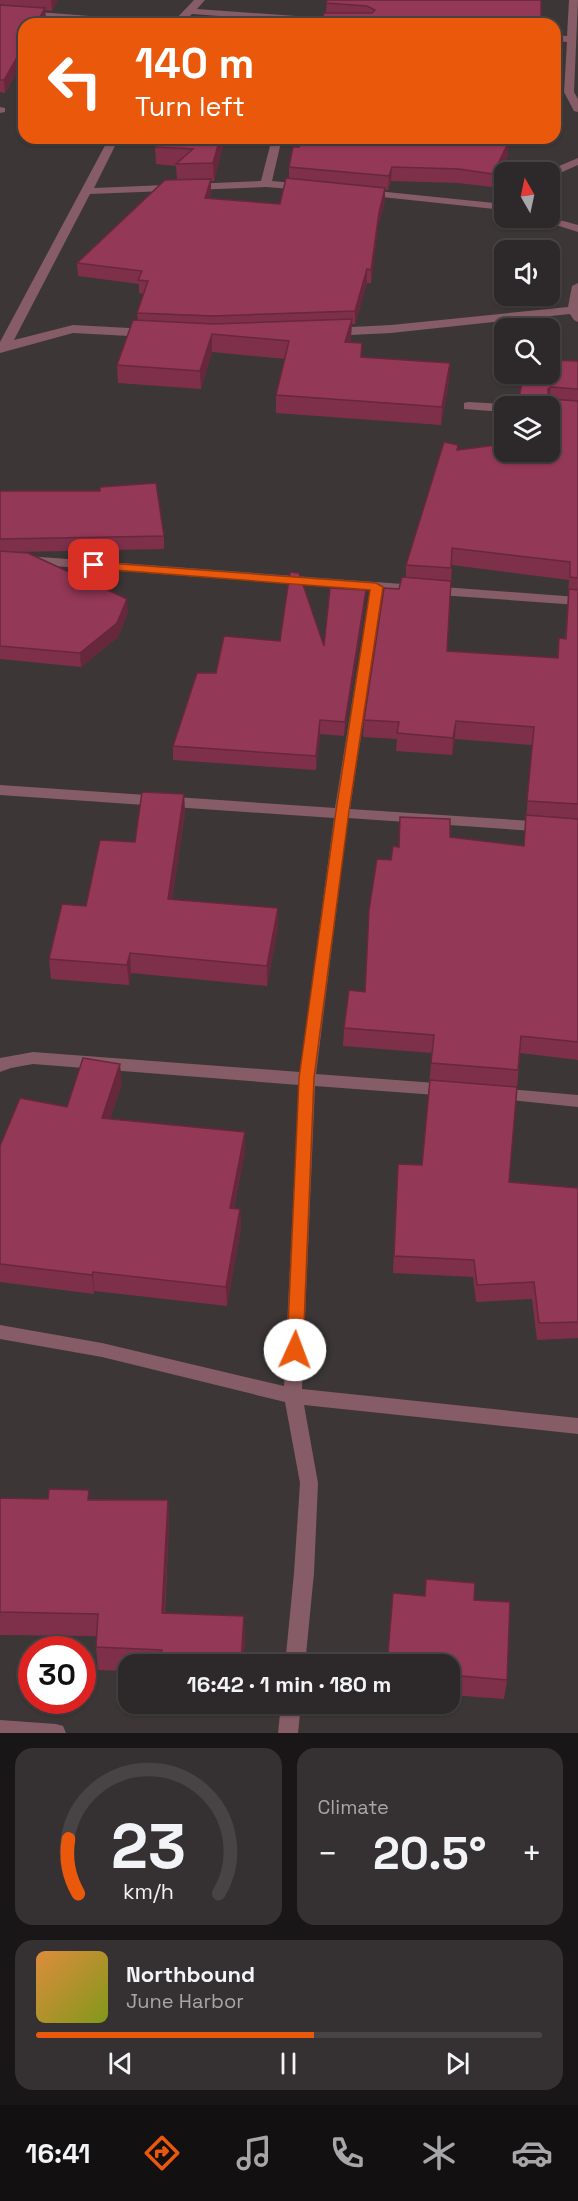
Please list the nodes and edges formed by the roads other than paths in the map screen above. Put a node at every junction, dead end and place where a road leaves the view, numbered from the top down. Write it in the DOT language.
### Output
graph roads {
  1 [pos="200,0"];
  2 [pos="574,0"];
  3 [pos="190,11"];
  4 [pos="0,12"];
  5 [pos="77,18"];
  6 [pos="182,18"];
  7 [pos="263,18"];
  8 [pos="574,39"];
  9 [pos="578,109"];
  10 [pos="111,144"];
  11 [pos="276,144"];
  12 [pos="578,161"];
  13 [pos="560,169"];
  14 [pos="266,184"];
  15 [pos="312,188"];
  16 [pos="88,191"];
  17 [pos="358,192"];
  18 [pos="494,203"];
  19 [pos="560,224"];
  20 [pos="578,229"];
  21 [pos="578,286"];
  22 [pos="576,314"];
  23 [pos="320,332"];
  24 [pos="155,333"];
  25 [pos="2,349"];
  26 [pos="468,406"];
  27 [pos="494,407"];
  28 [pos="0,558"];
  29 [pos="376,587"];
  30 [pos="578,601"];
  31 [pos="0,790"];
  32 [pos="342,811"];
  33 [pos="578,829"];
  34 [pos="2,1063"];
  35 [pos="307,1078"];
  36 [pos="460,1091"];
  37 [pos="484,1093"];
  38 [pos="578,1101"];
  39 [pos="0,1332"];
  40 [pos="293,1396"];
  41 [pos="578,1426"];
  42 [pos="296,1654"];
  43 [pos="290,1714"];
  44 [pos="0,1729"];
  45 [pos="56,1733"];
  46 [pos="288,1733"];
  1 -- 3 [label="street"];
  2 -- 8 [label="street"];
  3 -- 6 [label="street"];
  3 -- 7 [label="street"];
  4 -- 5 [label="street"];
  8 -- 9 [label="street"];
  10 -- 16 [label="street"];
  11 -- 14 [label="street"];
  12 -- 13 [label="street"];
  14 -- 15 [label="street"];
  14 -- 16 [label="street"];
  16 -- 25 [label="street"];
  17 -- 18 [label="street"];
  19 -- 20 [label="street"];
  21 -- 22 [label="street"];
  22 -- 23 [label="street"];
  24 -- 25 [label="street"];
  26 -- 27 [label="street"];
  28 -- 29 [label="street"];
  29 -- 30 [label="street"];
  29 -- 32 [label="street"];
  31 -- 32 [label="street"];
  32 -- 33 [label="street"];
  32 -- 35 [label="street"];
  34 -- 35 [label="street"];
  35 -- 36 [label="street"];
  35 -- 40 [label="street"];
  37 -- 38 [label="street"];
  39 -- 40 [label="street"];
  40 -- 41 [label="street"];
  40 -- 42 [label="street"];
  43 -- 46 [label="street"];
  44 -- 45 [label="street"];
}
